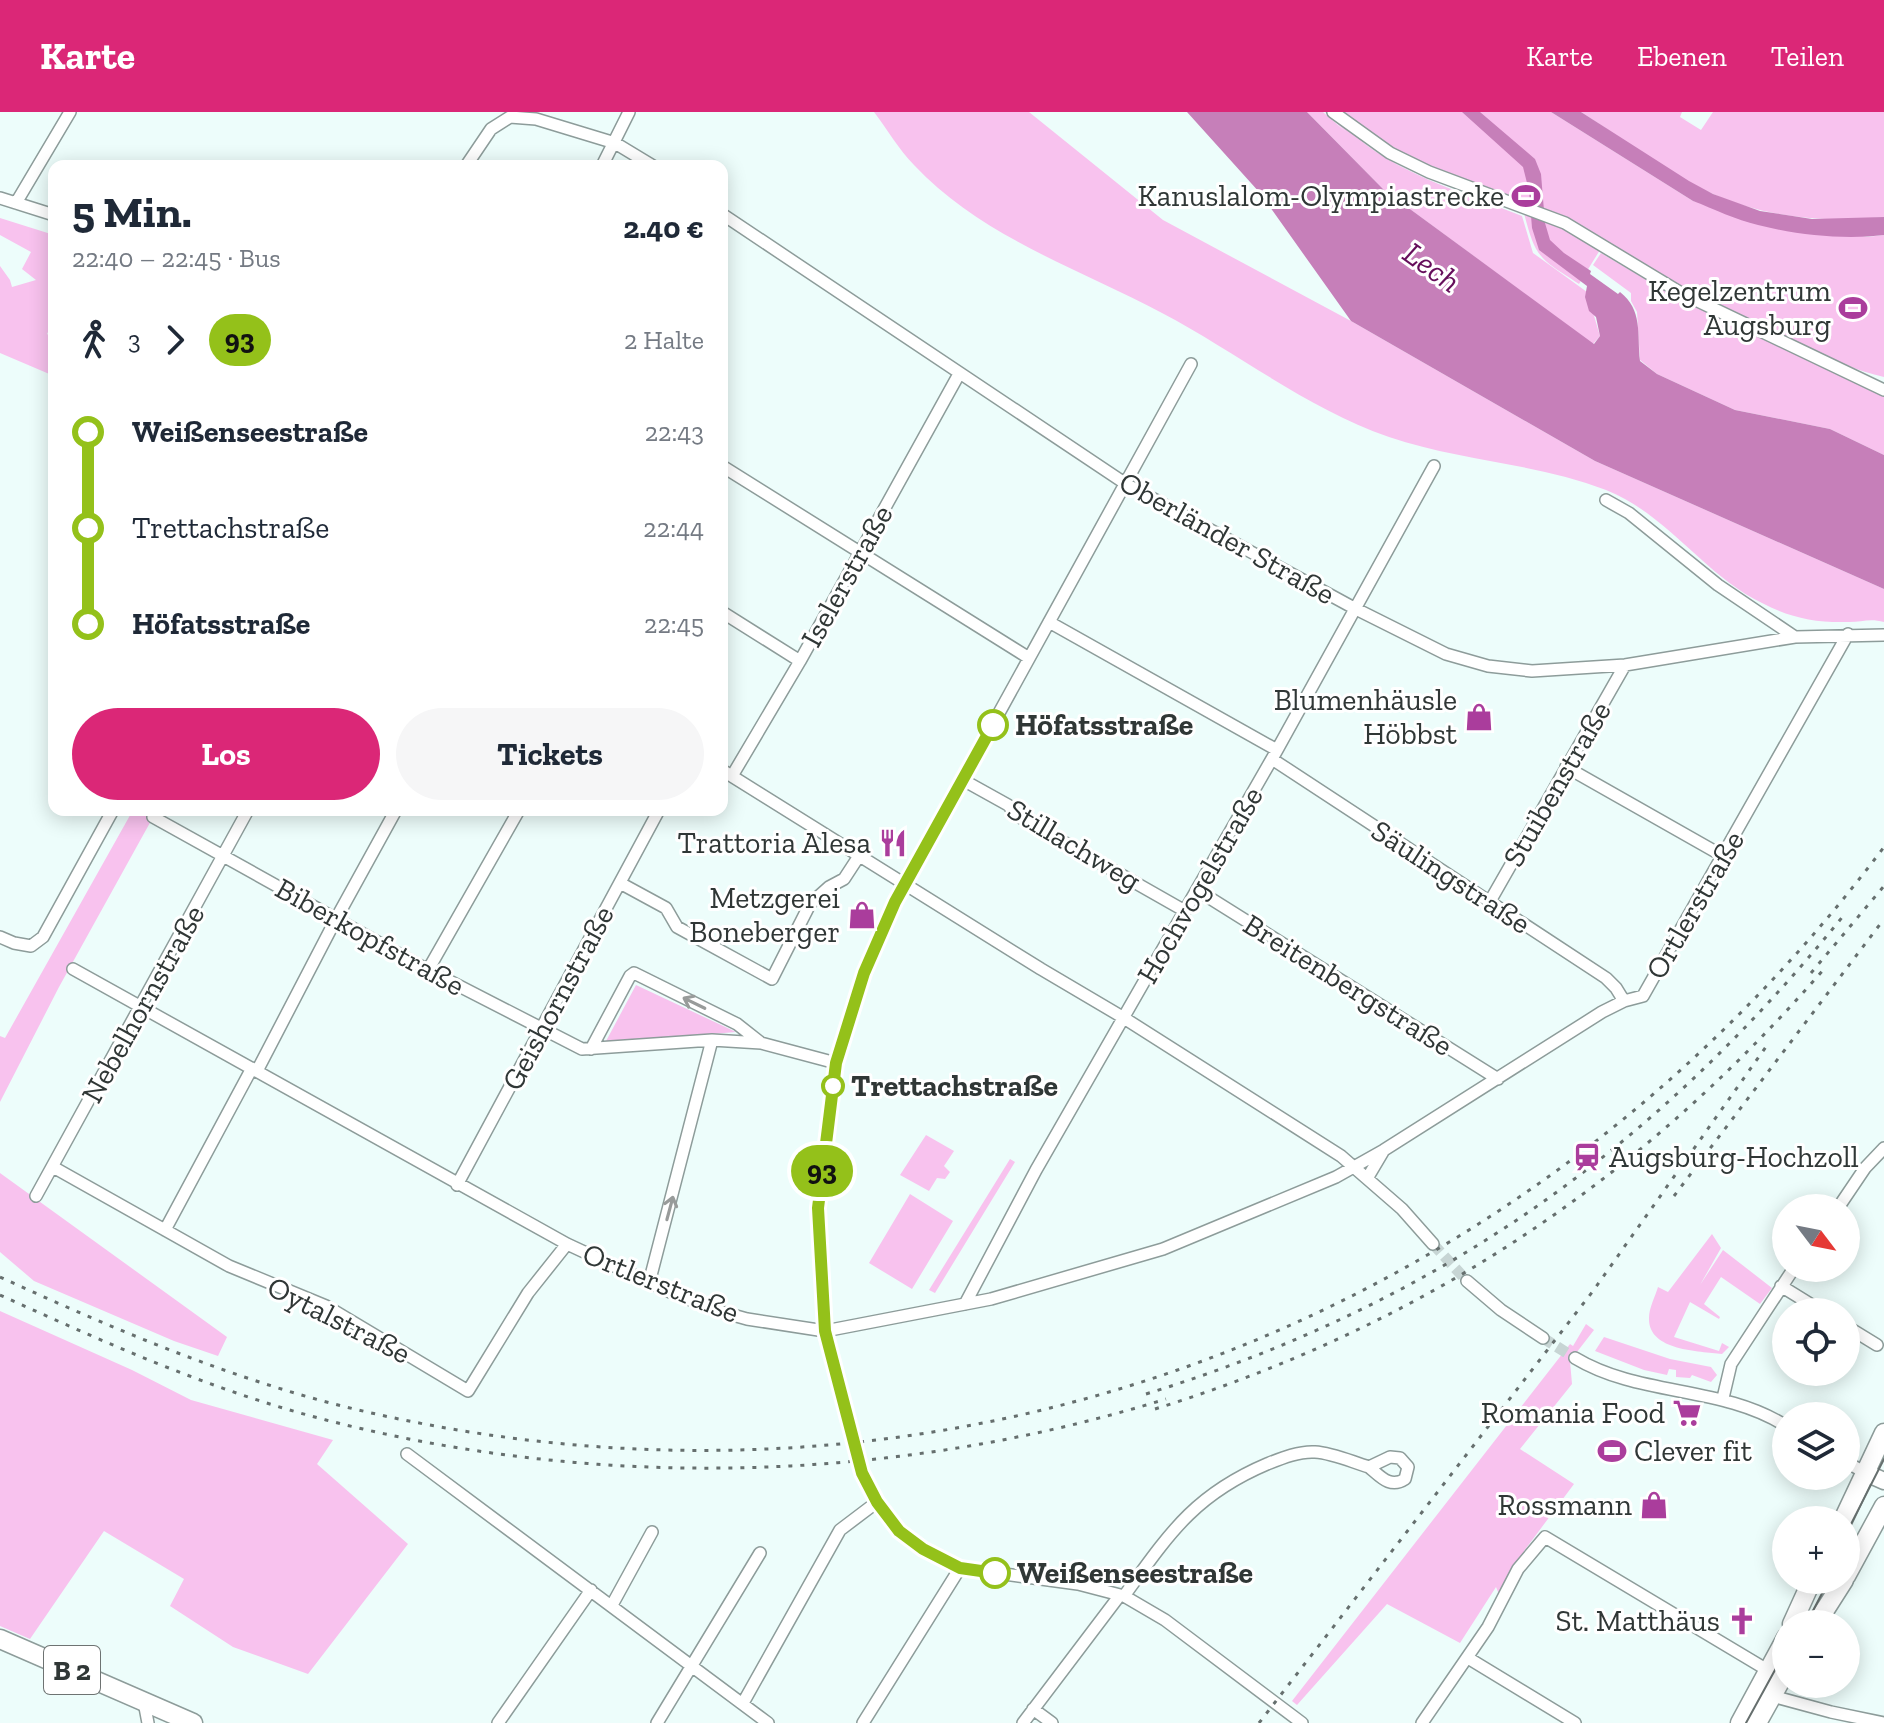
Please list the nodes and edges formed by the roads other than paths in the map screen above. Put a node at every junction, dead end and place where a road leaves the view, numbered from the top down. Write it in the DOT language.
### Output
graph roads {
  1 [pos="70,112"];
  2 [pos="629,112"];
  3 [pos="1333,112"];
  4 [pos="615,143"];
  5 [pos="470,160"];
  6 [pos="605,160"];
  7 [pos="643,160"];
  8 [pos="0,198"];
  9 [pos="16,203"];
  10 [pos="48,213"];
  11 [pos="728,218"];
  12 [pos="1191,364"];
  13 [pos="959,374"];
  14 [pos="1884,390"];
  15 [pos="1434,466"];
  16 [pos="728,470"];
  17 [pos="1126,484"];
  18 [pos="1606,500"];
  19 [pos="860,551"];
  20 [pos="1354,608"];
  21 [pos="728,616"];
  22 [pos="1049,622"];
  23 [pos="1848,634"];
  24 [pos="1884,635"];
  25 [pos="1795,637"];
  26 [pos="1029,658"];
  27 [pos="800,661"];
  28 [pos="1625,665"];
  29 [pos="1274,755"];
  30 [pos="1566,767"];
  31 [pos="728,771"];
  32 [pos="728,774"];
  33 [pos="963,780"];
  34 [pos="110,816"];
  35 [pos="245,816"];
  36 [pos="393,816"];
  37 [pos="516,816"];
  38 [pos="656,816"];
  39 [pos="153,817"];
  40 [pos="224,856"];
  41 [pos="859,856"];
  42 [pos="1723,856"];
  43 [pos="620,883"];
  44 [pos="905,885"];
  45 [pos="1197,890"];
  46 [pos="1489,903"];
  47 [pos="1185,911"];
  48 [pos="336,919"];
  49 [pos="0,937"];
  50 [pos="73,969"];
  51 [pos="428,970"];
  52 [pos="1624,1001"];
  53 [pos="140,1008"];
  54 [pos="1124,1018"];
  55 [pos="541,1030"];
  56 [pos="712,1040"];
  57 [pos="761,1043"];
  58 [pos="591,1049"];
  59 [pos="836,1063"];
  60 [pos="255,1069"];
  61 [pos="1498,1079"];
  62 [pos="1884,1148"];
  63 [pos="1384,1150"];
  64 [pos="1354,1165"];
  65 [pos="53,1167"];
  66 [pos="1368,1177"];
  67 [pos="457,1185"];
  68 [pos="1847,1194"];
  69 [pos="36,1196"];
  70 [pos="165,1230"];
  71 [pos="567,1244"];
  72 [pos="1433,1244"];
  73 [pos="1467,1281"];
  74 [pos="1784,1282"];
  75 [pos="649,1283"];
  76 [pos="1781,1286"];
  77 [pos="1800,1298"];
  78 [pos="965,1304"];
  79 [pos="825,1331"];
  80 [pos="1860,1335"];
  81 [pos="1543,1338"];
  82 [pos="1877,1345"];
  83 [pos="1575,1358"];
  84 [pos="1723,1398"];
  85 [pos="1772,1420"];
  86 [pos="852,1433"];
  87 [pos="1884,1433"];
  88 [pos="407,1454"];
  89 [pos="1369,1467"];
  90 [pos="1860,1470"];
  91 [pos="862,1473"];
  92 [pos="1866,1473"];
  93 [pos="1884,1481"];
  94 [pos="877,1502"];
  95 [pos="1850,1506"];
  96 [pos="1884,1506"];
  97 [pos="652,1532"];
  98 [pos="1860,1550"];
  99 [pos="760,1553"];
  100 [pos="960,1568"];
  101 [pos="591,1590"];
  102 [pos="1122,1596"];
  103 [pos="612,1605"];
  104 [pos="0,1639"];
  105 [pos="1468,1658"];
  106 [pos="693,1667"];
  107 [pos="1772,1668"];
  108 [pos="1772,1678"];
  109 [pos="1772,1696"];
  110 [pos="1779,1698"];
  111 [pos="144,1702"];
  112 [pos="743,1703"];
  113 [pos="1033,1709"];
  114 [pos="766,1722"];
  115 [pos="148,1723"];
  116 [pos="193,1723"];
  117 [pos="498,1723"];
  118 [pos="657,1723"];
  119 [pos="863,1723"];
  120 [pos="1023,1723"];
  121 [pos="1052,1723"];
  122 [pos="1302,1723"];
  123 [pos="1422,1723"];
  124 [pos="1575,1723"];
  125 [pos="1740,1723"];
  126 [pos="1757,1723"];
  127 [pos="1884,1723"];
  1 -- 9 [label="street"];
  2 -- 4 [label="street"];
  3 -- 14 [label="street"];
  4 -- 5 [label="street"];
  4 -- 6 [label="street"];
  4 -- 7 [label="street"];
  8 -- 9 [label="street"];
  9 -- 10 [label="street"];
  11 -- 13 [label="street, Oberländer Straße"];
  12 -- 17 [label="street"];
  13 -- 17 [label="street, Oberländer Straße"];
  13 -- 19 [label="street, Iselerstraße"];
  15 -- 20 [label="street, Hochvogelstraße"];
  16 -- 19 [label="street"];
  17 -- 20 [label="street, Oberländer Straße"];
  17 -- 22 [label="street"];
  18 -- 25 [label="street"];
  19 -- 26 [label="street"];
  19 -- 27 [label="street, Iselerstraße"];
  20 -- 28 [label="street, Oberländer Straße"];
  20 -- 29 [label="street, Hochvogelstraße"];
  21 -- 27 [label="street"];
  22 -- 26 [label="street"];
  22 -- 29 [label="street, Säulingstraße"];
  23 -- 24 [label="street, Oberländer Straße"];
  23 -- 25 [label="street, Oberländer Straße"];
  23 -- 42 [label="street, Ortlerstraße"];
  25 -- 28 [label="street, Oberländer Straße"];
  26 -- 33 [label="street"];
  27 -- 31 [label="street, Iselerstraße"];
  28 -- 30 [label="street, Stuibenstraße"];
  29 -- 45 [label="street, Hochvogelstraße"];
  29 -- 46 [label="street, Säulingstraße"];
  30 -- 42 [label="street"];
  30 -- 46 [label="street, Stuibenstraße"];
  32 -- 41 [label="street"];
  33 -- 44 [label="street"];
  33 -- 47 [label="street, Stillachweg"];
  34 -- 49 [label="street"];
  35 -- 40 [label="street, Nebelhornstraße"];
  36 -- 48 [label="street"];
  37 -- 51 [label="street"];
  38 -- 43 [label="street, Geishornstraße"];
  39 -- 40 [label="street, Biberkopfstraße"];
  40 -- 48 [label="street, Biberkopfstraße"];
  40 -- 53 [label="street, Nebelhornstraße"];
  41 -- 43 [label="street"];
  41 -- 44 [label="street"];
  42 -- 52 [label="street, Ortlerstraße"];
  43 -- 55 [label="street, Geishornstraße"];
  44 -- 54 [label="street"];
  44 -- 59 [label="street"];
  45 -- 47 [label="street, Hochvogelstraße"];
  45 -- 61 [label="street, Breitenbergstraße"];
  46 -- 52 [label="street, Säulingstraße"];
  47 -- 54 [label="street, Hochvogelstraße"];
  48 -- 51 [label="street, Biberkopfstraße"];
  48 -- 60 [label="street"];
  50 -- 53 [label="street, Ortlerstraße"];
  51 -- 55 [label="street, Biberkopfstraße"];
  52 -- 61 [label="street, Ortlerstraße"];
  53 -- 60 [label="street, Ortlerstraße"];
  53 -- 65 [label="street, Nebelhornstraße"];
  54 -- 64 [label="street"];
  54 -- 78 [label="street, Hochvogelstraße"];
  55 -- 58 [label="street, Biberkopfstraße"];
  55 -- 67 [label="street, Geishornstraße"];
  56 -- 57 [label="street, Biberkopfstraße"];
  56 -- 58 [label="street, Biberkopfstraße"];
  75 -- 56 [label="street, one-way"];
  57 -- 58 [label="street, Biberkopfstraße, one-way"];
  57 -- 59 [label="street, Biberkopfstraße"];
  59 -- 79 [label="street"];
  60 -- 67 [label="street, Ortlerstraße"];
  60 -- 70 [label="street"];
  61 -- 63 [label="street, Ortlerstraße"];
  62 -- 68 [label="street"];
  63 -- 64 [label="street, Ortlerstraße"];
  63 -- 66 [label="street, Ortlerstraße"];
  64 -- 66 [label="street"];
  64 -- 78 [label="street, Ortlerstraße"];
  65 -- 69 [label="street, Nebelhornstraße"];
  65 -- 70 [label="street, Oytalstraße"];
  66 -- 72 [label="street"];
  67 -- 71 [label="street, Ortlerstraße"];
  70 -- 71 [label="street, Oytalstraße"];
  71 -- 75 [label="street, Ortlerstraße"];
  73 -- 81 [label="street"];
  74 -- 76 [label="street"];
  75 -- 79 [label="street, Ortlerstraße"];
  76 -- 77 [label="street"];
  76 -- 84 [label="street"];
  78 -- 79 [label="street, Ortlerstraße"];
  79 -- 86 [label="street"];
  80 -- 82 [label="street"];
  83 -- 84 [label="street"];
  84 -- 85 [label="street"];
  87 -- 92 [label="main road"];
  88 -- 101 [label="street"];
  89 -- 102 [label="street"];
  90 -- 92 [label="street"];
  91 -- 94 [label="street"];
  92 -- 93 [label="street"];
  92 -- 95 [label="main road"];
  94 -- 100 [label="street"];
  94 -- 112 [label="street"];
  96 -- 98 [label="main road"];
  97 -- 103 [label="street"];
  99 -- 106 [label="street"];
  100 -- 102 [label="street"];
  100 -- 119 [label="street"];
  101 -- 103 [label="street"];
  101 -- 117 [label="street"];
  102 -- 113 [label="street"];
  102 -- 122 [label="street"];
  103 -- 106 [label="street"];
  104 -- 111 [label="main road, B 2"];
  105 -- 107 [label="street"];
  105 -- 123 [label="street"];
  105 -- 124 [label="street"];
  106 -- 112 [label="street"];
  106 -- 118 [label="street"];
  108 -- 125 [label="main road"];
  109 -- 126 [label="main road"];
  110 -- 127 [label="street"];
  111 -- 115 [label="street"];
  111 -- 116 [label="main road, B 2"];
  112 -- 114 [label="street"];
  113 -- 120 [label="street"];
  113 -- 121 [label="street"];
}
